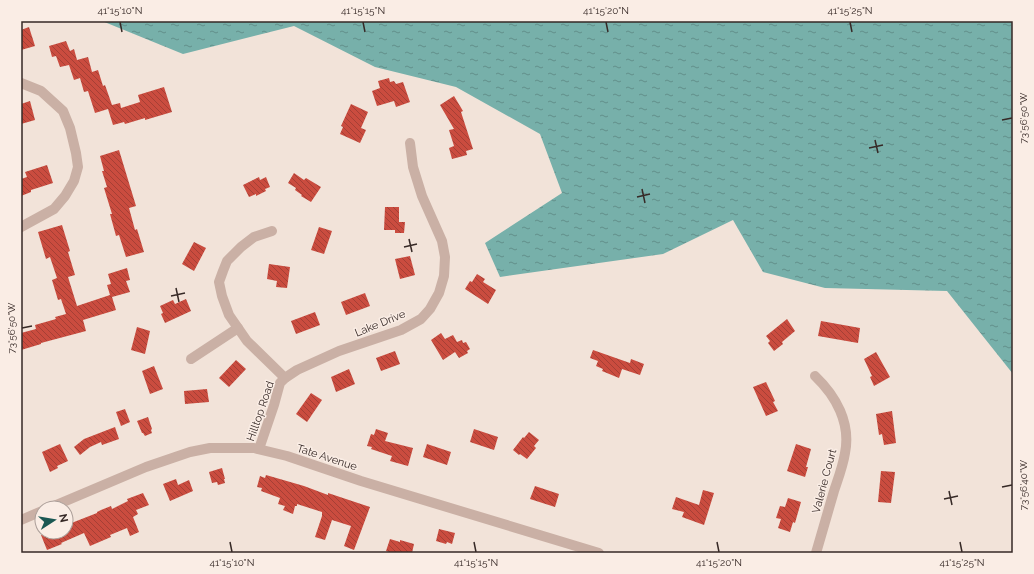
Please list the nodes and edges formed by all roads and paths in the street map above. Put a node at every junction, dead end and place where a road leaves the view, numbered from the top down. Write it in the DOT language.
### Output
graph roads {
  1 [pos="21,82"];
  2 [pos="410,143"];
  3 [pos="21,227"];
  4 [pos="272,231"];
  5 [pos="238,328"];
  6 [pos="190,359"];
  7 [pos="815,376"];
  8 [pos="285,378"];
  9 [pos="259,450"];
  10 [pos="68,500"];
  11 [pos="34,514"];
  12 [pos="21,520"];
  13 [pos="599,553"];
  14 [pos="816,553"];
  1 -- 3 [label="street"];
  2 -- 8 [label="street, Lake Drive"];
  4 -- 5 [label="street, Hilltop Road"];
  5 -- 6 [label="street"];
  5 -- 8 [label="street, Hilltop Road"];
  7 -- 14 [label="street, Valerie Court"];
  8 -- 9 [label="street, Hilltop Road"];
  9 -- 10 [label="street, Tate Avenue"];
  9 -- 13 [label="street, Tate Avenue"];
  11 -- 12 [label="street"];
}
